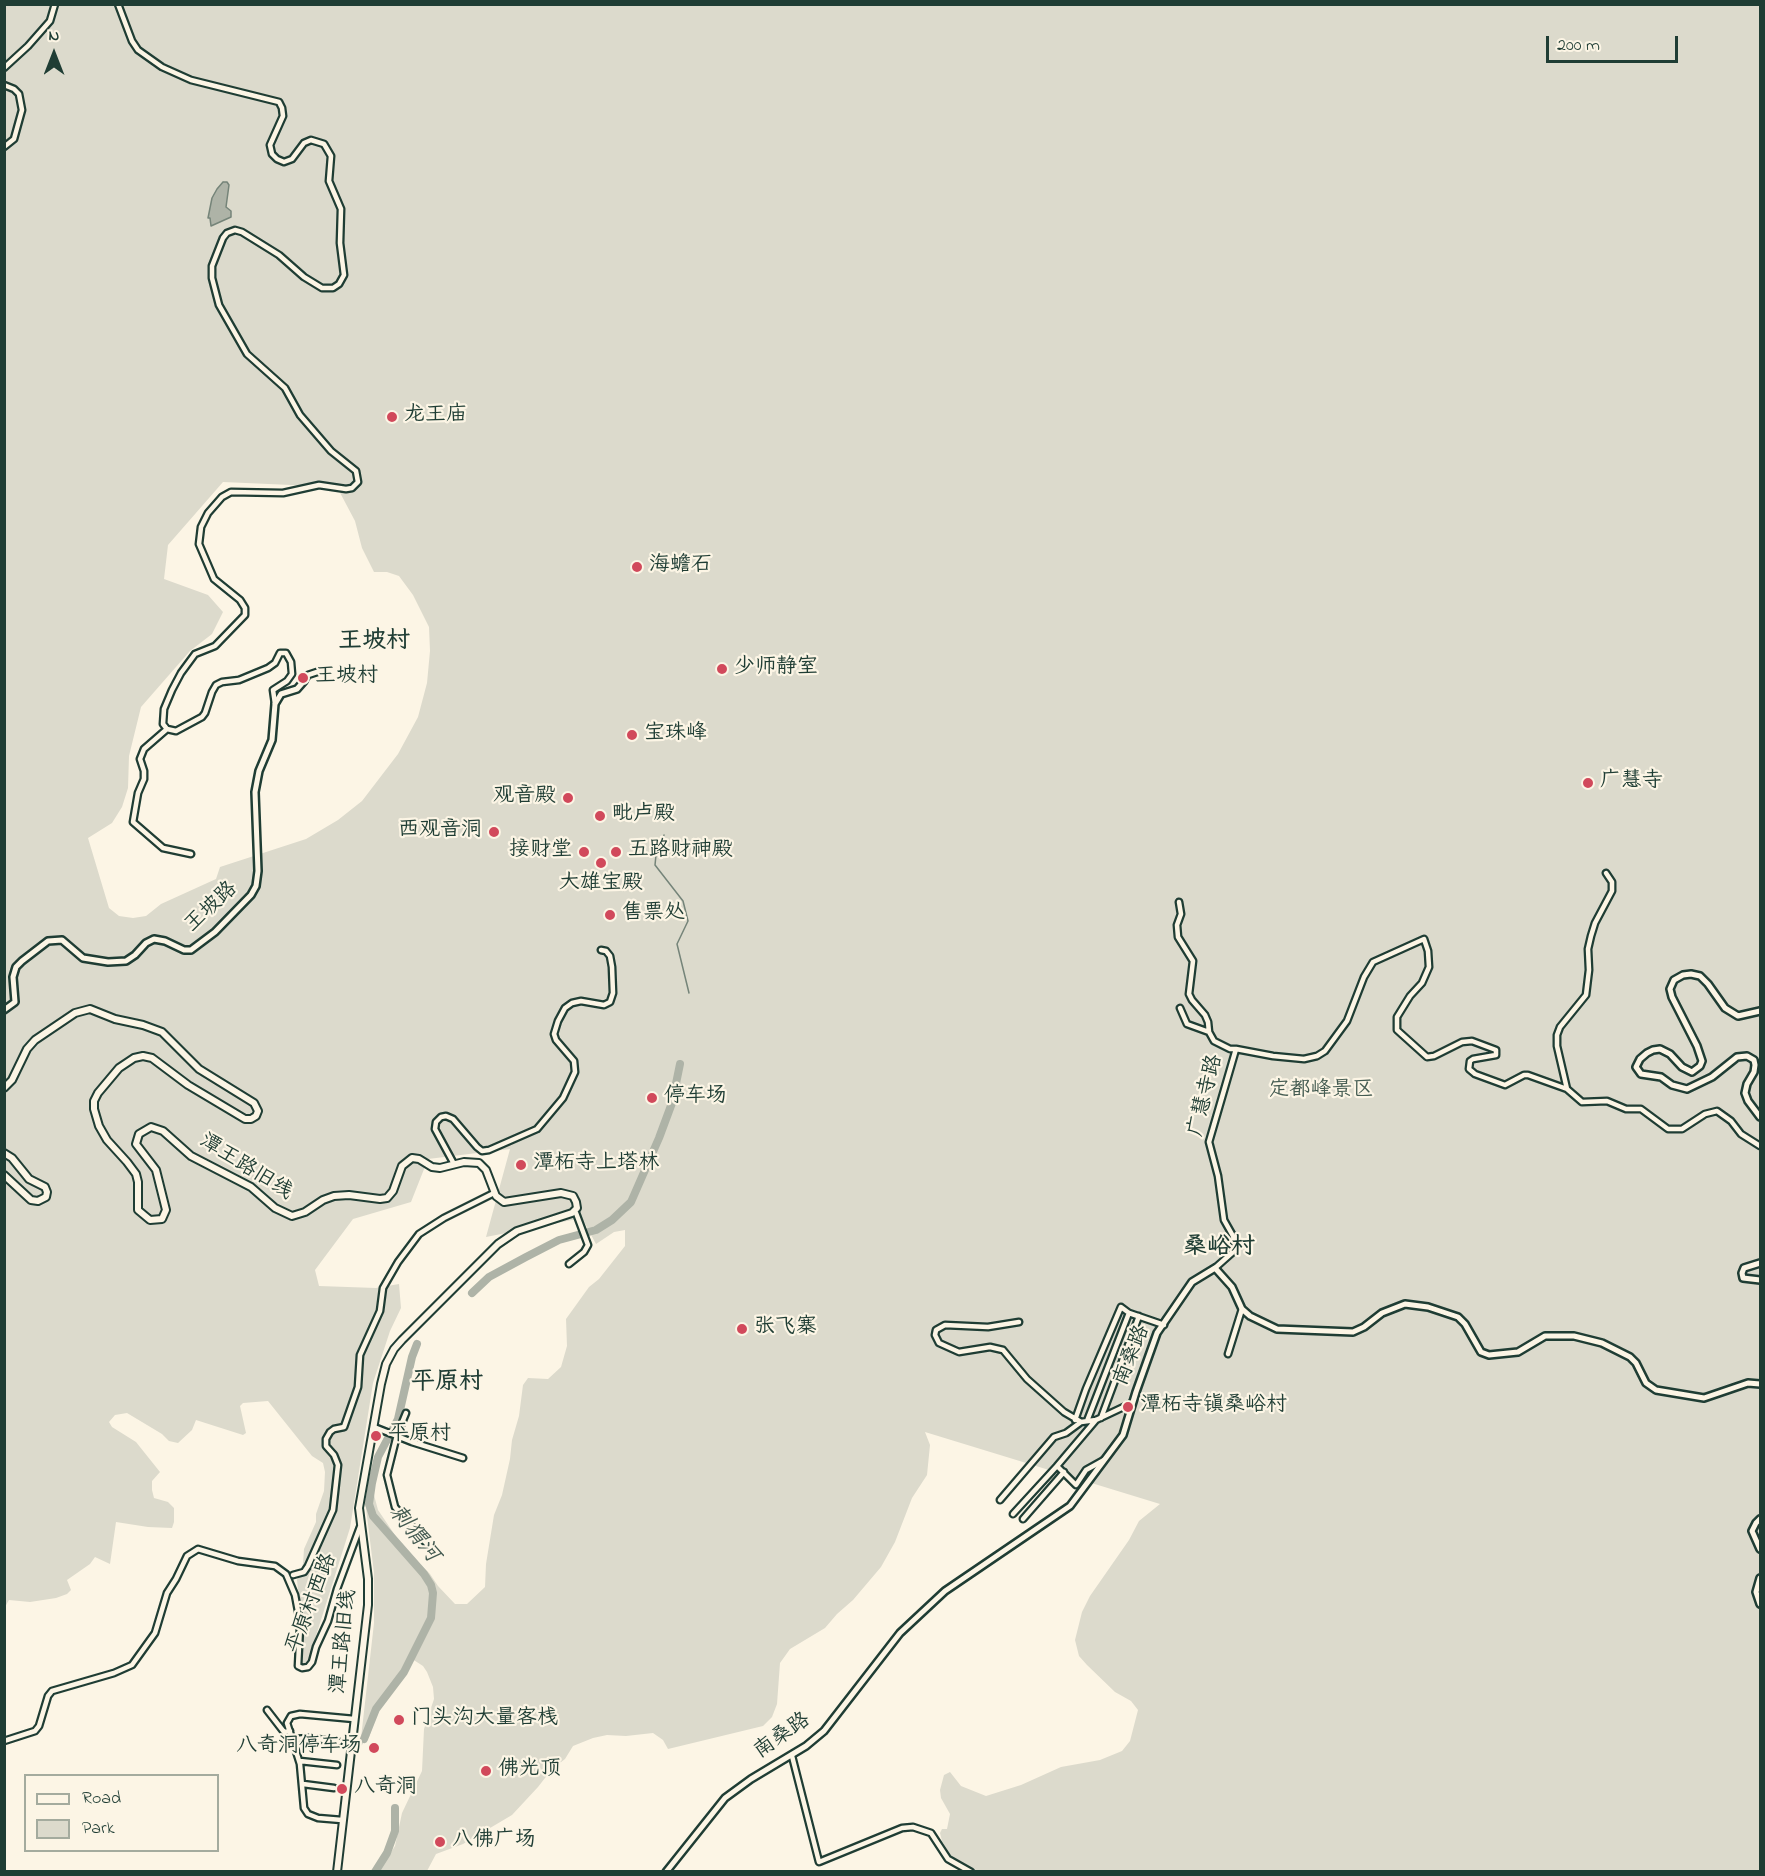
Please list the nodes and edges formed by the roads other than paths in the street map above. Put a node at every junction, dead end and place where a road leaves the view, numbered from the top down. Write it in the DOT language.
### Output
graph roads {
  1 [pos="55,4"];
  2 [pos="118,4"];
  3 [pos="4,68"];
  4 [pos="4,85"];
  5 [pos="4,147"];
  6 [pos="323,670"];
  7 [pos="304,681"];
  8 [pos="275,704"];
  9 [pos="167,729"];
  10 [pos="191,854"];
  11 [pos="1606,873"];
  12 [pos="1179,902"];
  13 [pos="601,950"];
  14 [pos="1180,1008"];
  15 [pos="4,1010"];
  16 [pos="1761,1011"];
  17 [pos="1209,1032"];
  18 [pos="1236,1049"];
  19 [pos="4,1088"];
  20 [pos="1567,1089"];
  21 [pos="1761,1117"];
  22 [pos="1761,1146"];
  23 [pos="4,1153"];
  24 [pos="454,1164"];
  25 [pos="4,1176"];
  26 [pos="494,1193"];
  27 [pos="576,1213"];
  28 [pos="1761,1263"];
  29 [pos="569,1264"];
  30 [pos="1215,1268"];
  31 [pos="1761,1280"];
  32 [pos="1242,1309"];
  33 [pos="1129,1313"];
  34 [pos="1139,1316"];
  35 [pos="1019,1322"];
  36 [pos="1164,1324"];
  37 [pos="1228,1354"];
  38 [pos="1761,1384"];
  39 [pos="1132,1403"];
  40 [pos="406,1413"];
  41 [pos="1098,1419"];
  42 [pos="1081,1421"];
  43 [pos="374,1426"];
  44 [pos="397,1435"];
  45 [pos="464,1458"];
  46 [pos="1104,1460"];
  47 [pos="1057,1466"];
  48 [pos="1064,1472"];
  49 [pos="1000,1500"];
  50 [pos="1013,1514"];
  51 [pos="1023,1519"];
  52 [pos="1761,1519"];
  53 [pos="360,1527"];
  54 [pos="427,1544"];
  55 [pos="1761,1549"];
  56 [pos="293,1575"];
  57 [pos="1761,1578"];
  58 [pos="1761,1604"];
  59 [pos="267,1710"];
  60 [pos="354,1719"];
  61 [pos="290,1731"];
  62 [pos="294,1739"];
  63 [pos="4,1741"];
  64 [pos="339,1742"];
  65 [pos="792,1755"];
  66 [pos="300,1761"];
  67 [pos="337,1765"];
  68 [pos="303,1784"];
  69 [pos="334,1788"];
  70 [pos="342,1820"];
  71 [pos="337,1872"];
  72 [pos="666,1872"];
  73 [pos="971,1872"];
  1 -- 3 [label="street"];
  2 -- 9 [label="street"];
  4 -- 5 [label="street"];
  6 -- 7 [label="street"];
  7 -- 8 [label="street"];
  8 -- 9 [label="street"];
  8 -- 15 [label="street, 王坡路"];
  9 -- 10 [label="street"];
  11 -- 20 [label="street"];
  12 -- 17 [label="street"];
  13 -- 24 [label="street"];
  14 -- 17 [label="street"];
  16 -- 21 [label="street"];
  17 -- 18 [label="street"];
  18 -- 20 [label="street, 广慧寺路"];
  18 -- 30 [label="street, 广慧寺路"];
  19 -- 24 [label="main road, 潭王路旧线"];
  20 -- 22 [label="street"];
  23 -- 25 [label="main road"];
  24 -- 26 [label="main road, 潭王路旧线"];
  26 -- 43 [label="main road, 潭王路旧线"];
  26 -- 56 [label="street"];
  27 -- 29 [label="street"];
  28 -- 31 [label="street"];
  30 -- 32 [label="street"];
  30 -- 36 [label="street, 南桑路"];
  32 -- 37 [label="street"];
  32 -- 38 [label="street"];
  33 -- 34 [label="street"];
  33 -- 42 [label="street"];
  33 -- 42 [label="street"];
  34 -- 36 [label="street"];
  34 -- 41 [label="street"];
  35 -- 42 [label="street"];
  36 -- 39 [label="street, 南桑路"];
  39 -- 41 [label="street"];
  39 -- 46 [label="street, 南桑路"];
  40 -- 44 [label="street"];
  41 -- 42 [label="street"];
  41 -- 47 [label="street"];
  42 -- 49 [label="street"];
  43 -- 44 [label="street"];
  43 -- 53 [label="main road, 潭王路旧线"];
  44 -- 45 [label="street"];
  44 -- 54 [label="street"];
  46 -- 48 [label="street"];
  46 -- 65 [label="street, 南桑路"];
  47 -- 48 [label="street"];
  47 -- 50 [label="street"];
  48 -- 51 [label="street"];
  52 -- 55 [label="street"];
  53 -- 60 [label="main road, 潭王路旧线"];
  53 -- 63 [label="street, 平原村西路"];
  57 -- 58 [label="street"];
  59 -- 61 [label="street"];
  60 -- 61 [label="street"];
  60 -- 70 [label="main road, 潭王路旧线"];
  61 -- 62 [label="street"];
  62 -- 64 [label="street"];
  62 -- 66 [label="street"];
  65 -- 72 [label="street, 南桑路"];
  65 -- 73 [label="street"];
  66 -- 67 [label="street"];
  66 -- 68 [label="street"];
  68 -- 69 [label="street"];
  68 -- 70 [label="street"];
  70 -- 71 [label="main road, 潭王路旧线"];
}
